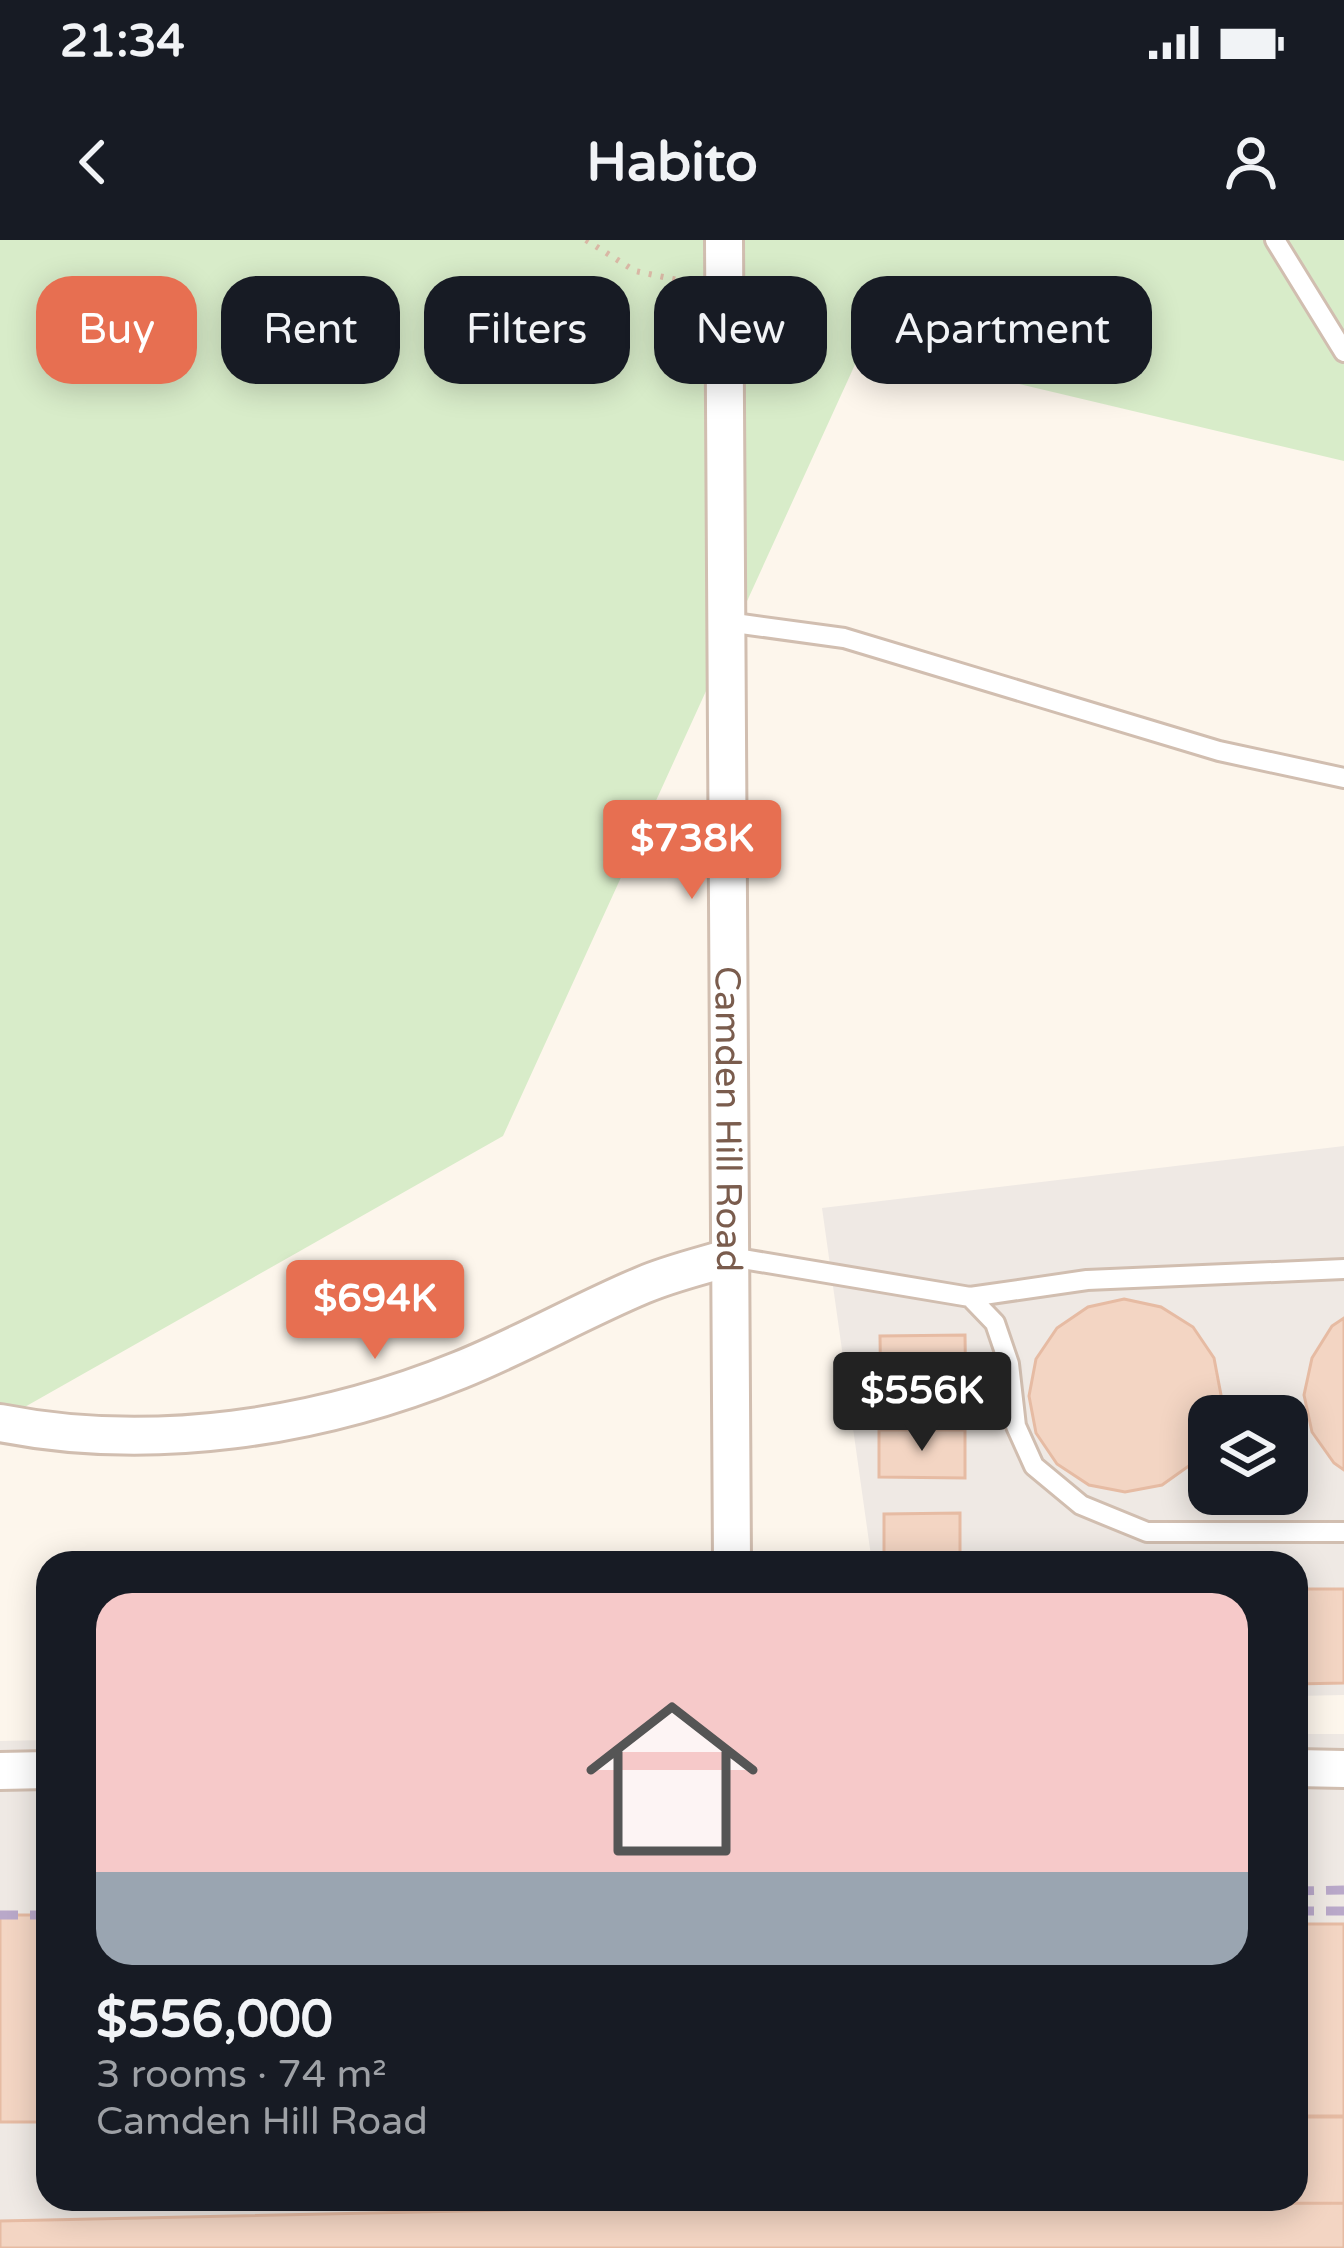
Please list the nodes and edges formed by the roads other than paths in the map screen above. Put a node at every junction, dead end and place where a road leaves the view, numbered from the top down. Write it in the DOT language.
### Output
graph roads {
  1 [pos="724,240"];
  2 [pos="1275,240"];
  3 [pos="1344,352"];
  4 [pos="727,622"];
  5 [pos="1344,778"];
  6 [pos="730,1257"];
  7 [pos="1344,1270"];
  8 [pos="970,1298"];
  9 [pos="0,1423"];
  10 [pos="1344,1532"];
  11 [pos="732,1551"];
  12 [pos="1308,1768"];
  13 [pos="1344,1769"];
  14 [pos="36,1770"];
  15 [pos="0,1771"];
  1 -- 4 [label="street, Camden Hill Road"];
  2 -- 3 [label="lane"];
  4 -- 5 [label="lane"];
  4 -- 6 [label="street, Camden Hill Road"];
  6 -- 8 [label="lane"];
  6 -- 9 [label="street"];
  6 -- 11 [label="street, Camden Hill Road"];
  7 -- 8 [label="lane"];
  8 -- 10 [label="lane"];
  12 -- 13 [label="street"];
  14 -- 15 [label="street"];
}
